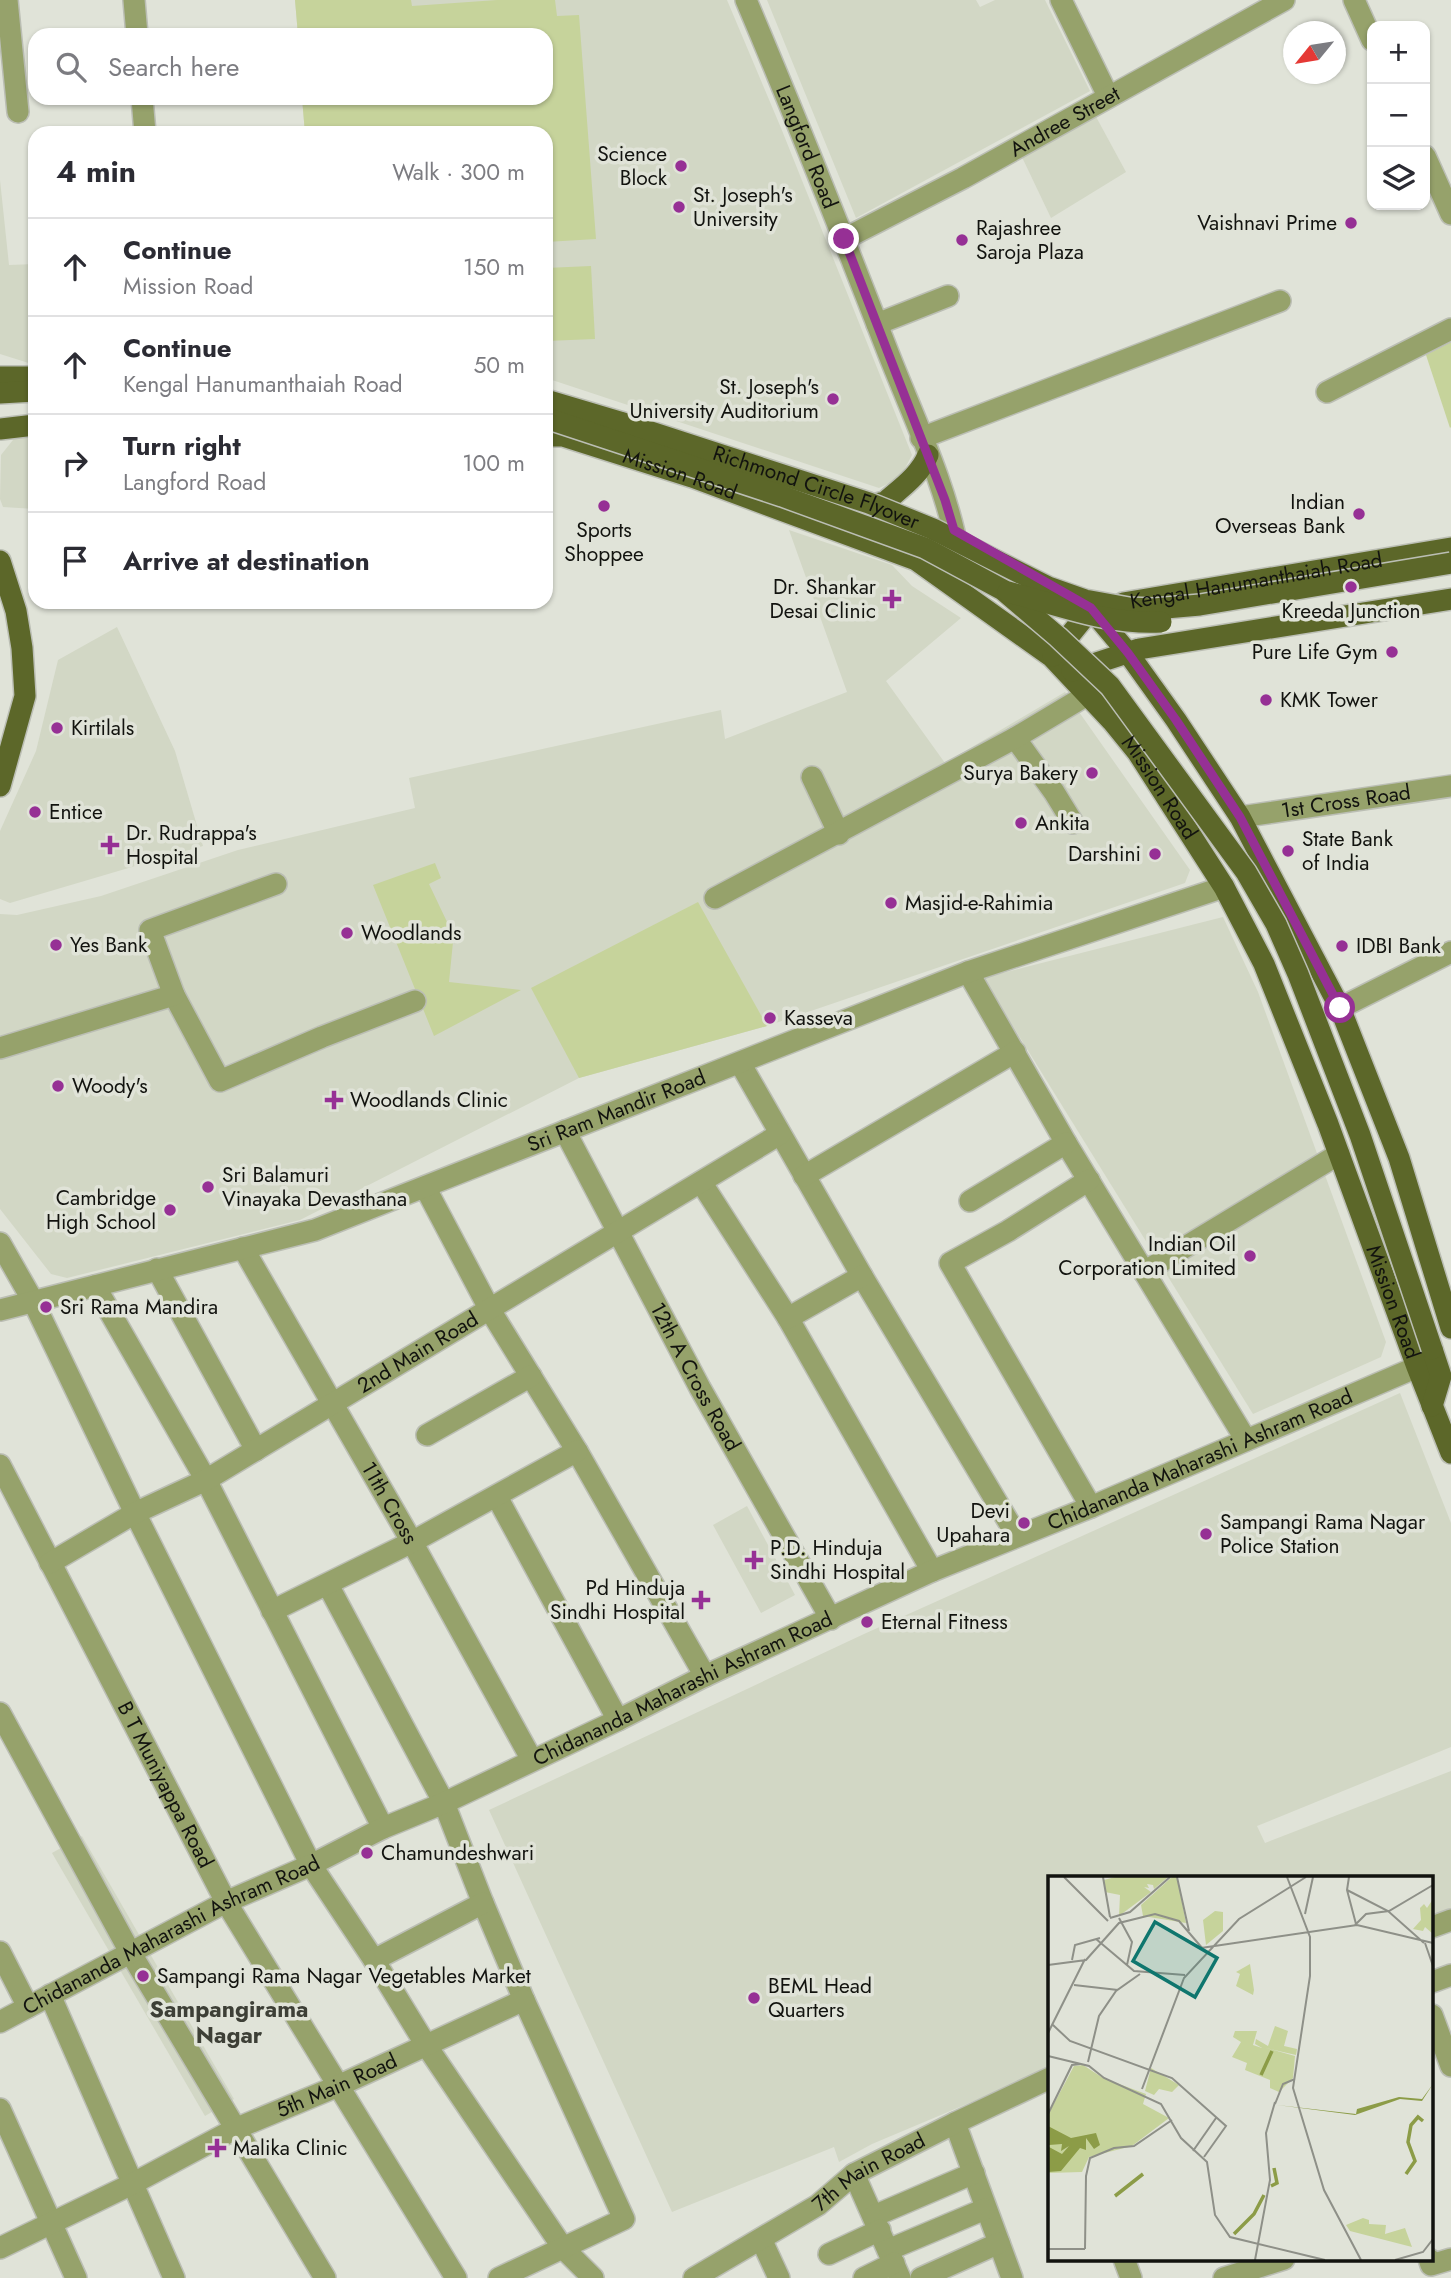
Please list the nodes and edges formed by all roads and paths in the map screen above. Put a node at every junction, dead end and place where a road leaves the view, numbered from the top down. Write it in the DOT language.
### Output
graph roads {
  1 [pos="7,0"];
  2 [pos="134,0"];
  3 [pos="746,0"];
  4 [pos="1061,0"];
  5 [pos="1284,0"];
  6 [pos="1354,0"];
  7 [pos="136,28"];
  8 [pos="1367,29"];
  9 [pos="1108,96"];
  10 [pos="143,105"];
  11 [pos="18,112"];
  12 [pos="144,126"];
  13 [pos="1430,167"];
  14 [pos="1451,214"];
  15 [pos="844,239"];
  16 [pos="948,296"];
  17 [pos="1280,301"];
  18 [pos="877,324"];
  19 [pos="1451,329"];
  20 [pos="0,377"];
  21 [pos="28,377"];
  22 [pos="28,391"];
  23 [pos="1327,392"];
  24 [pos="0,393"];
  25 [pos="553,393"];
  26 [pos="553,402"];
  27 [pos="28,416"];
  28 [pos="553,420"];
  29 [pos="3,425"];
  30 [pos="28,425"];
  31 [pos="553,436"];
  32 [pos="925,447"];
  33 [pos="880,503"];
  34 [pos="954,530"];
  35 [pos="1451,548"];
  36 [pos="0,561"];
  37 [pos="1451,563"];
  38 [pos="1451,577"];
  39 [pos="1003,590"];
  40 [pos="965,596"];
  41 [pos="1451,599"];
  42 [pos="1091,608"];
  43 [pos="1128,653"];
  44 [pos="1052,657"];
  45 [pos="1068,672"];
  46 [pos="1087,695"];
  47 [pos="1015,738"];
  48 [pos="812,777"];
  49 [pos="0,786"];
  50 [pos="1451,786"];
  51 [pos="1240,817"];
  52 [pos="1073,823"];
  53 [pos="839,834"];
  54 [pos="276,884"];
  55 [pos="1224,887"];
  56 [pos="715,898"];
  57 [pos="1451,951"];
  58 [pos="968,972"];
  59 [pos="174,995"];
  60 [pos="415,1001"];
  61 [pos="1340,1008"];
  62 [pos="0,1048"];
  63 [pos="1015,1052"];
  64 [pos="740,1063"];
  65 [pos="565,1131"];
  66 [pos="780,1133"];
  67 [pos="1066,1143"];
  68 [pos="1339,1154"];
  69 [pos="804,1176"];
  70 [pos="1089,1180"];
  71 [pos="701,1182"];
  72 [pos="425,1187"];
  73 [pos="970,1201"];
  74 [pos="618,1232"];
  75 [pos="0,1243"];
  76 [pos="243,1248"];
  77 [pos="157,1269"];
  78 [pos="1144,1272"];
  79 [pos="862,1276"];
  80 [pos="95,1286"];
  81 [pos="33,1301"];
  82 [pos="0,1310"];
  83 [pos="489,1310"];
  84 [pos="788,1318"];
  85 [pos="1451,1328"];
  86 [pos="1417,1367"];
  87 [pos="531,1376"];
  88 [pos="332,1404"];
  89 [pos="1432,1406"];
  90 [pos="427,1435"];
  91 [pos="1246,1440"];
  92 [pos="256,1450"];
  93 [pos="577,1451"];
  94 [pos="1451,1453"];
  95 [pos="0,1465"];
  96 [pos="206,1480"];
  97 [pos="496,1497"];
  98 [pos="1091,1507"];
  99 [pos="135,1513"];
  100 [pos="1017,1536"];
  101 [pos="412,1542"];
  102 [pos="50,1563"];
  103 [pos="932,1571"];
  104 [pos="328,1585"];
  105 [pos="272,1612"];
  106 [pos="831,1619"];
  107 [pos="705,1676"];
  108 [pos="618,1720"];
  109 [pos="3,1722"];
  110 [pos="532,1760"];
  111 [pos="444,1803"];
  112 [pos="383,1828"];
  113 [pos="311,1865"];
  114 [pos="226,1902"];
  115 [pos="483,1903"];
  116 [pos="1451,1920"];
  117 [pos="1434,1926"];
  118 [pos="0,1952"];
  119 [pos="130,1952"];
  120 [pos="374,1960"];
  121 [pos="1451,1975"];
  122 [pos="1434,1981"];
  123 [pos="50,1995"];
  124 [pos="524,2000"];
  125 [pos="28,2007"];
  126 [pos="1434,2020"];
  127 [pos="0,2022"];
  128 [pos="426,2045"];
  129 [pos="1451,2066"];
  130 [pos="1048,2079"];
  131 [pos="338,2086"];
  132 [pos="0,2109"];
  133 [pos="955,2123"];
  134 [pos="235,2129"];
  135 [pos="974,2173"];
  136 [pos="854,2174"];
  137 [pos="132,2183"];
  138 [pos="985,2208"];
  139 [pos="877,2223"];
  140 [pos="50,2224"];
  141 [pos="761,2239"];
  142 [pos="999,2243"];
  143 [pos="0,2248"];
  144 [pos="563,2248"];
  145 [pos="829,2254"];
  146 [pos="1124,2260"];
  147 [pos="1278,2260"];
  148 [pos="1259,2263"];
  149 [pos="894,2264"];
  150 [pos="76,2278"];
  151 [pos="174,2278"];
  152 [pos="325,2278"];
  153 [pos="456,2278"];
  154 [pos="499,2278"];
  155 [pos="593,2278"];
  156 [pos="694,2278"];
  157 [pos="779,2278"];
  158 [pos="864,2278"];
  159 [pos="921,2278"];
  160 [pos="1012,2278"];
  161 [pos="1131,2278"];
  162 [pos="1224,2278"];
  1 -- 11 [label="street"];
  2 -- 7 [label="street"];
  3 -- 15 [label="street, Langford Road"];
  4 -- 9 [label="street"];
  5 -- 9 [label="street, Andree Street"];
  6 -- 8 [label="street"];
  9 -- 15 [label="street, Andree Street"];
  10 -- 12 [label="street"];
  13 -- 14 [label="street"];
  15 -- 18 [label="street, Langford Road"];
  16 -- 18 [label="street"];
  17 -- 32 [label="street"];
  18 -- 32 [label="street, Langford Road"];
  19 -- 23 [label="street"];
  20 -- 21 [label="main road"];
  22 -- 24 [label="main road"];
  25 -- 33 [label="main road, Mission Road"];
  26 -- 37 [label="main road, Richmond Circle Flyover, bridge"];
  27 -- 29 [label="main road"];
  28 -- 39 [label="main road, Richmond Circle Flyover, bridge"];
  29 -- 30 [label="main road"];
  31 -- 40 [label="main road, Mission Road"];
  32 -- 33 [label="main road"];
  32 -- 34 [label="street, Langford Road"];
  33 -- 34 [label="main road, Mission Road"];
  34 -- 40 [label="street, Langford Road"];
  34 -- 42 [label="main road"];
  35 -- 42 [label="main road, Kengal Hanumanthaiah Road"];
  36 -- 49 [label="main road"];
  38 -- 39 [label="main road, Richmond Circle Flyover, bridge"];
  39 -- 89 [label="main road, Richmond Circle Flyover, bridge"];
  40 -- 44 [label="main road, Mission Road"];
  41 -- 43 [label="main road"];
  42 -- 43 [label="main road"];
  42 -- 44 [label="main road"];
  43 -- 45 [label="main road"];
  43 -- 51 [label="main road"];
  44 -- 45 [label="main road, Mission Road"];
  45 -- 46 [label="main road, Mission Road"];
  46 -- 47 [label="street"];
  46 -- 55 [label="main road, Mission Road"];
  47 -- 52 [label="street"];
  47 -- 53 [label="street"];
  48 -- 53 [label="street"];
  50 -- 51 [label="street, 1st Cross Road"];
  51 -- 61 [label="main road"];
  53 -- 56 [label="street"];
  54 -- 59 [label="street"];
  55 -- 58 [label="street, Sri Ram Mandir Road"];
  55 -- 68 [label="main road, Mission Road"];
  57 -- 61 [label="street"];
  58 -- 63 [label="street"];
  58 -- 64 [label="street, Sri Ram Mandir Road"];
  59 -- 60 [label="street"];
  59 -- 62 [label="street"];
  61 -- 85 [label="main road"];
  63 -- 67 [label="street"];
  63 -- 69 [label="street"];
  64 -- 65 [label="street, Sri Ram Mandir Road"];
  64 -- 66 [label="street"];
  65 -- 72 [label="street, Sri Ram Mandir Road"];
  65 -- 74 [label="street, 12th A Cross Road"];
  66 -- 69 [label="street"];
  66 -- 71 [label="street, 2nd Main Road"];
  67 -- 70 [label="street"];
  67 -- 73 [label="street"];
  68 -- 78 [label="street"];
  68 -- 86 [label="main road, Mission Road"];
  69 -- 79 [label="street"];
  70 -- 78 [label="street"];
  70 -- 98 [label="street"];
  71 -- 74 [label="street, 2nd Main Road"];
  71 -- 84 [label="street"];
  72 -- 76 [label="street, Sri Ram Mandir Road"];
  72 -- 83 [label="street"];
  74 -- 83 [label="street, 2nd Main Road"];
  74 -- 106 [label="street, 12th A Cross Road"];
  75 -- 81 [label="street"];
  76 -- 77 [label="street, Sri Ram Mandir Road"];
  76 -- 88 [label="street, 11th Cross"];
  77 -- 80 [label="street, Sri Ram Mandir Road"];
  77 -- 92 [label="street"];
  78 -- 91 [label="street"];
  79 -- 84 [label="street"];
  79 -- 100 [label="street"];
  80 -- 81 [label="street, Sri Ram Mandir Road"];
  80 -- 96 [label="street"];
  81 -- 82 [label="street, Sri Ram Mandir Road"];
  81 -- 99 [label="street"];
  83 -- 87 [label="street"];
  83 -- 88 [label="street, 2nd Main Road"];
  84 -- 103 [label="street"];
  86 -- 89 [label="main road, Mission Road"];
  86 -- 91 [label="street, Chidananda Maharashi Ashram Road"];
  87 -- 90 [label="street"];
  87 -- 93 [label="street"];
  88 -- 92 [label="street, 2nd Main Road"];
  88 -- 101 [label="street, 11th Cross"];
  89 -- 94 [label="main road, Mission Road"];
  91 -- 98 [label="street, Chidananda Maharashi Ashram Road"];
  92 -- 96 [label="street, 2nd Main Road"];
  93 -- 97 [label="street"];
  93 -- 107 [label="street"];
  95 -- 102 [label="street, B T Muniyappa Road"];
  96 -- 99 [label="street, 2nd Main Road"];
  96 -- 105 [label="street"];
  97 -- 101 [label="street"];
  97 -- 108 [label="street"];
  98 -- 100 [label="street, Chidananda Maharashi Ashram Road"];
  99 -- 102 [label="street, 2nd Main Road"];
  99 -- 113 [label="street"];
  100 -- 103 [label="street, Chidananda Maharashi Ashram Road"];
  101 -- 104 [label="street"];
  101 -- 110 [label="street, 11th Cross"];
  102 -- 114 [label="street, B T Muniyappa Road"];
  103 -- 106 [label="street, Chidananda Maharashi Ashram Road"];
  104 -- 105 [label="street"];
  104 -- 111 [label="street"];
  105 -- 112 [label="street"];
  106 -- 107 [label="street, Chidananda Maharashi Ashram Road"];
  107 -- 108 [label="street, Chidananda Maharashi Ashram Road"];
  108 -- 110 [label="street, Chidananda Maharashi Ashram Road"];
  109 -- 119 [label="street"];
  110 -- 111 [label="street, Chidananda Maharashi Ashram Road"];
  111 -- 112 [label="street, Chidananda Maharashi Ashram Road"];
  111 -- 115 [label="street"];
  112 -- 113 [label="street, Chidananda Maharashi Ashram Road"];
  113 -- 114 [label="street, Chidananda Maharashi Ashram Road"];
  113 -- 120 [label="street"];
  114 -- 119 [label="street, Chidananda Maharashi Ashram Road"];
  114 -- 131 [label="street, B T Muniyappa Road"];
  115 -- 120 [label="street"];
  115 -- 124 [label="street"];
  116 -- 117 [label="street"];
  118 -- 125 [label="street"];
  119 -- 123 [label="street, Chidananda Maharashi Ashram Road"];
  119 -- 134 [label="street"];
  120 -- 128 [label="street"];
  121 -- 122 [label="street"];
  123 -- 125 [label="street, Chidananda Maharashi Ashram Road"];
  123 -- 137 [label="street"];
  124 -- 128 [label="street, 5th Main Road"];
  124 -- 144 [label="street"];
  125 -- 127 [label="street, Chidananda Maharashi Ashram Road"];
  126 -- 129 [label="street"];
  128 -- 131 [label="street, 5th Main Road"];
  128 -- 144 [label="street"];
  130 -- 133 [label="street, 7th Main Road"];
  131 -- 134 [label="street, 5th Main Road"];
  131 -- 153 [label="street, B T Muniyappa Road"];
  132 -- 140 [label="street"];
  133 -- 135 [label="street"];
  133 -- 136 [label="street, 7th Main Road"];
  134 -- 137 [label="street, 5th Main Road"];
  134 -- 152 [label="street"];
  135 -- 138 [label="street"];
  135 -- 139 [label="street"];
  136 -- 139 [label="street"];
  136 -- 141 [label="street, 7th Main Road"];
  137 -- 140 [label="street, 5th Main Road"];
  137 -- 151 [label="street"];
  138 -- 142 [label="street"];
  138 -- 149 [label="street"];
  139 -- 145 [label="street"];
  139 -- 149 [label="street"];
  140 -- 143 [label="street, 5th Main Road"];
  140 -- 150 [label="street"];
  141 -- 156 [label="street, 7th Main Road"];
  141 -- 157 [label="street"];
  142 -- 159 [label="street"];
  142 -- 160 [label="street"];
  144 -- 154 [label="street"];
  144 -- 155 [label="street"];
  146 -- 161 [label="street"];
  147 -- 148 [label="street"];
  148 -- 162 [label="street"];
  149 -- 158 [label="street"];
}
